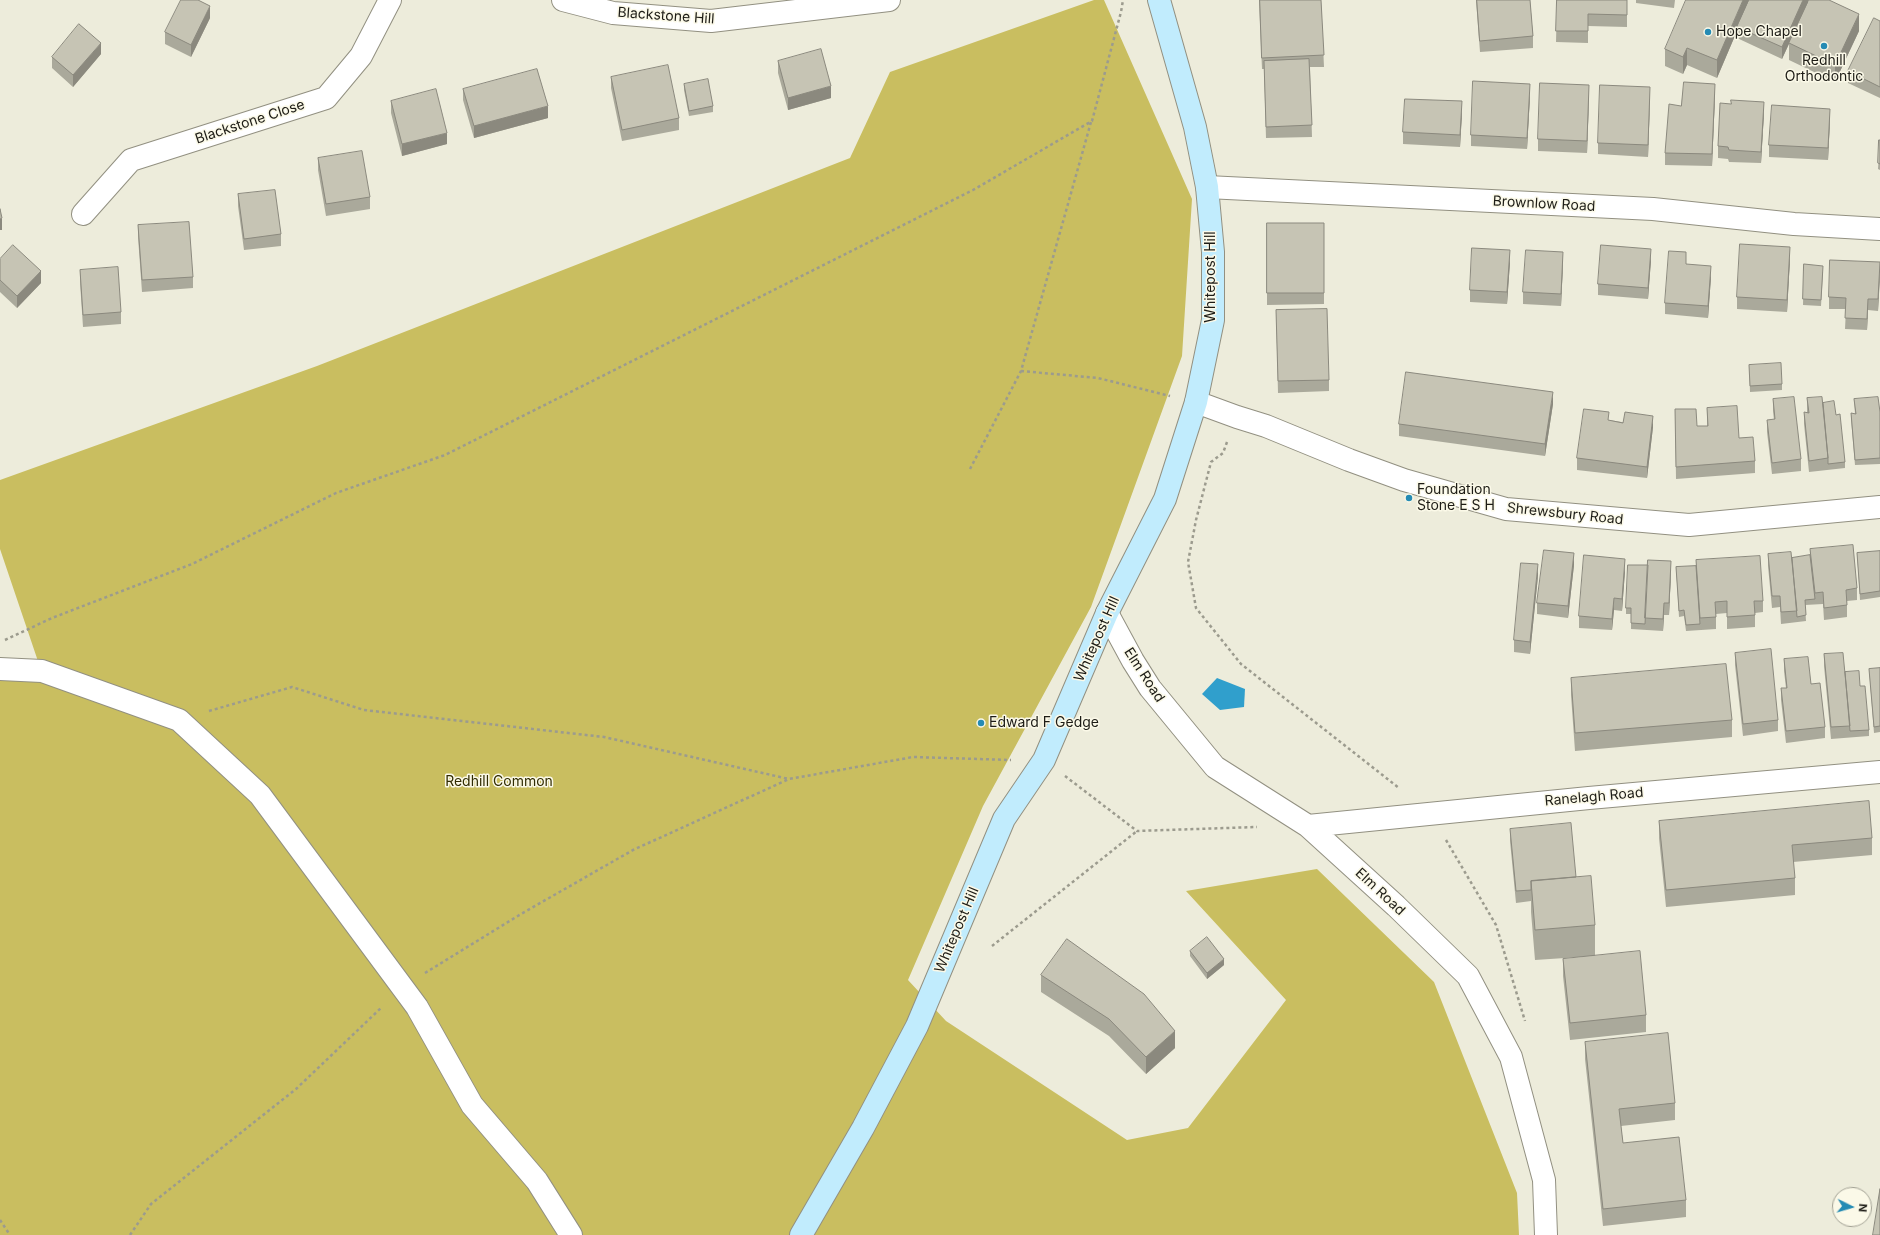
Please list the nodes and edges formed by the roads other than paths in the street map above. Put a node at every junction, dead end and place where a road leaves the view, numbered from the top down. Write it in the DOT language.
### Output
graph roads {
  1 [pos="390,0"];
  2 [pos="563,0"];
  3 [pos="889,0"];
  4 [pos="1159,0"];
  5 [pos="1207,187"];
  6 [pos="83,214"];
  7 [pos="1880,229"];
  8 [pos="1196,402"];
  9 [pos="1880,507"];
  10 [pos="1107,613"];
  11 [pos="0,669"];
  12 [pos="1880,772"];
  13 [pos="1308,826"];
  14 [pos="571,1235"];
  15 [pos="801,1235"];
  16 [pos="1546,1235"];
  1 -- 6 [label="street, Blackstone Close"];
  2 -- 3 [label="street, Blackstone Hill"];
  4 -- 5 [label="street, Whitepost Hill"];
  5 -- 7 [label="street, Brownlow Road"];
  5 -- 8 [label="street, Whitepost Hill"];
  8 -- 9 [label="street, Shrewsbury Road"];
  8 -- 10 [label="street, Whitepost Hill"];
  10 -- 13 [label="street, Elm Road"];
  10 -- 15 [label="street, Whitepost Hill"];
  11 -- 14 [label="street"];
  12 -- 13 [label="street, Ranelagh Road"];
  13 -- 16 [label="street, Elm Road"];
}
